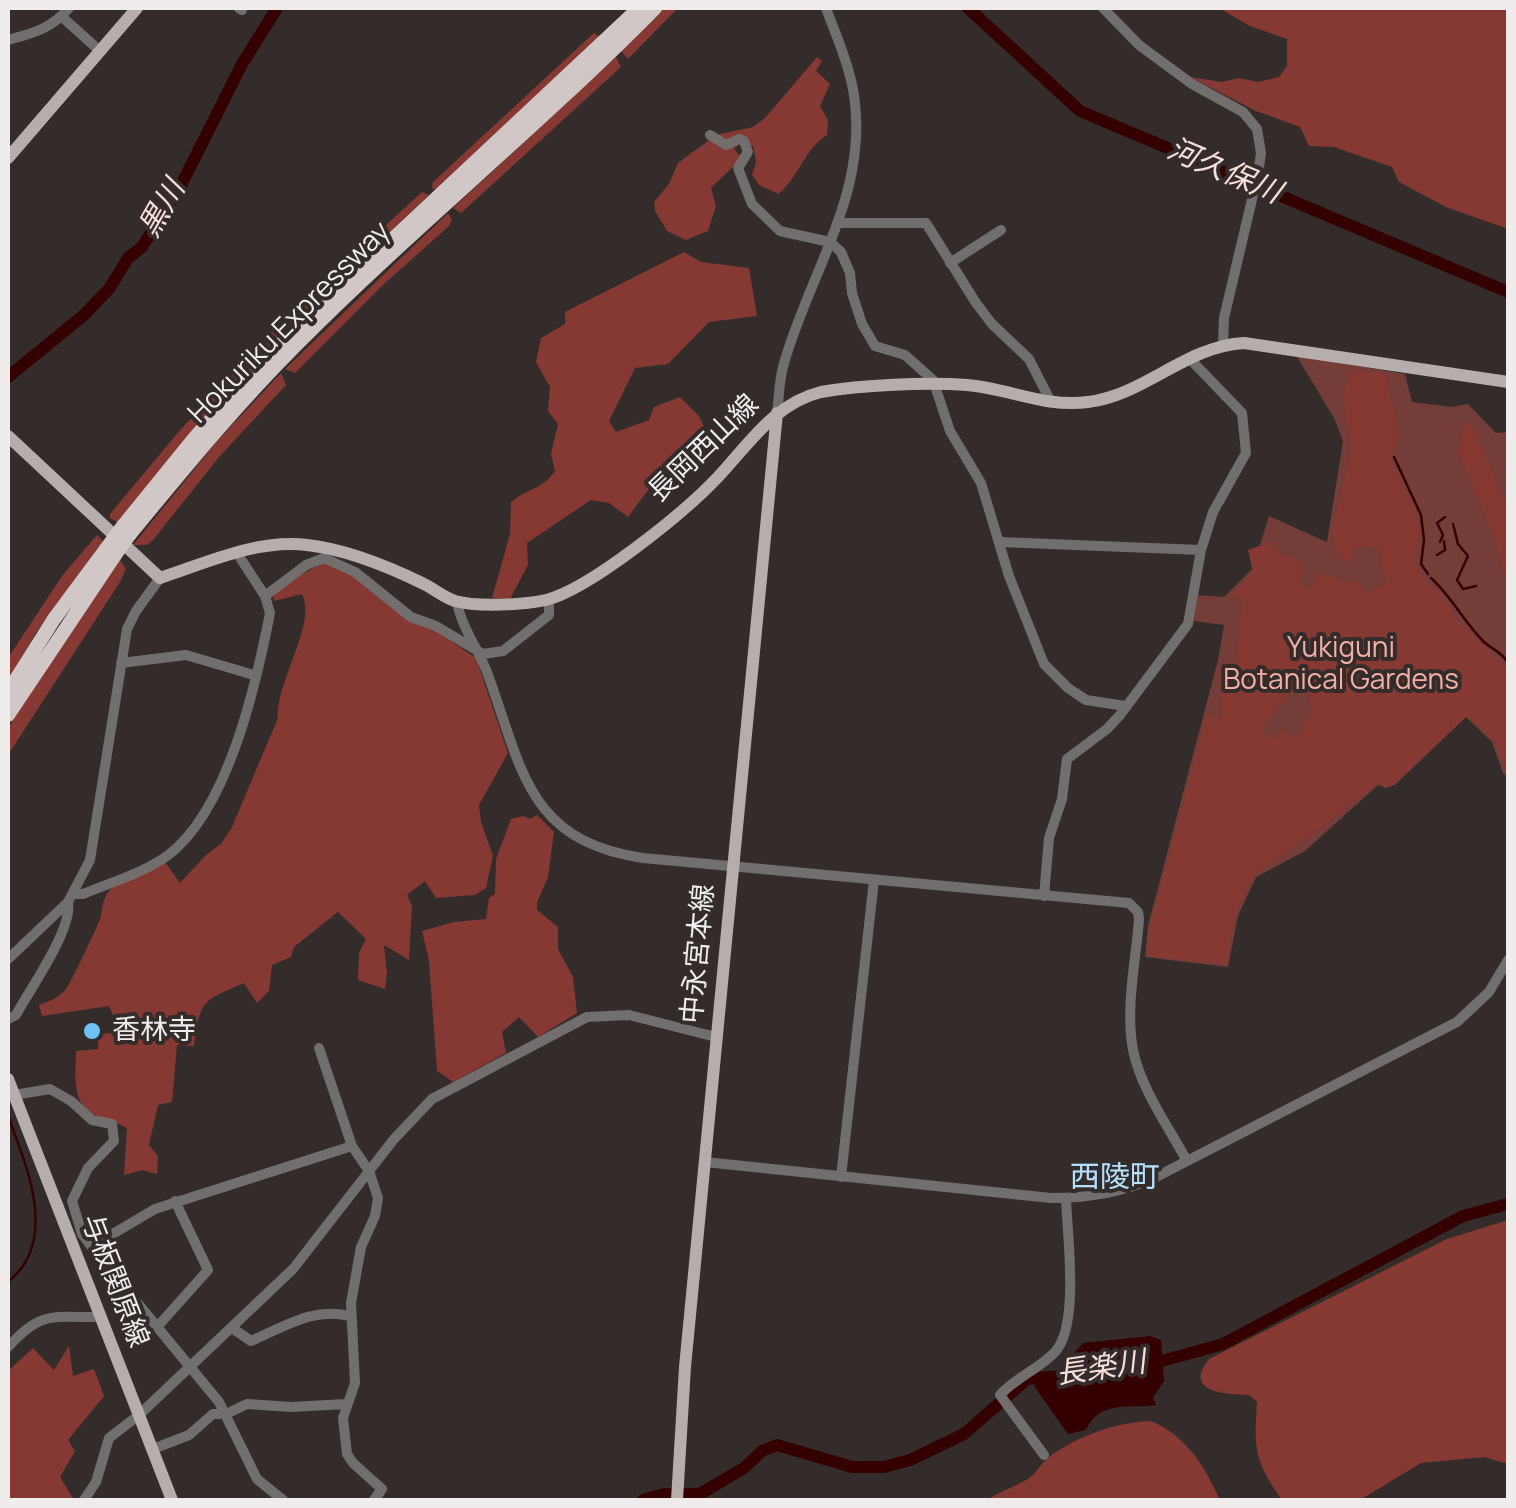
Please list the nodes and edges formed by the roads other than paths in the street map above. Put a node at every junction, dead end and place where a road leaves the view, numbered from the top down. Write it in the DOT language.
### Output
graph roads {
  1 [pos="137,8"];
  2 [pos="639,8"];
  3 [pos="655,8"];
  4 [pos="826,8"];
  5 [pos="1103,8"];
  6 [pos="65,12"];
  7 [pos="8,40"];
  8 [pos="100,50"];
  9 [pos="710,135"];
  10 [pos="8,158"];
  11 [pos="838,223"];
  12 [pos="1001,230"];
  13 [pos="830,242"];
  14 [pos="950,263"];
  15 [pos="1223,344"];
  16 [pos="1190,358"];
  17 [pos="1508,382"];
  18 [pos="934,386"];
  19 [pos="1051,402"];
  20 [pos="777,413"];
  21 [pos="8,436"];
  22 [pos="126,530"];
  23 [pos="1000,542"];
  24 [pos="1201,550"];
  25 [pos="110,552"];
  26 [pos="238,554"];
  27 [pos="160,578"];
  28 [pos="266,596"];
  29 [pos="549,599"];
  30 [pos="457,602"];
  31 [pos="479,652"];
  32 [pos="121,664"];
  33 [pos="254,674"];
  34 [pos="8,692"];
  35 [pos="1125,706"];
  36 [pos="8,715"];
  37 [pos="732,866"];
  38 [pos="874,880"];
  39 [pos="1044,896"];
  40 [pos="71,898"];
  41 [pos="8,959"];
  42 [pos="1508,960"];
  43 [pos="8,1019"];
  44 [pos="716,1036"];
  45 [pos="320,1048"];
  46 [pos="8,1079"];
  47 [pos="14,1095"];
  48 [pos="352,1146"];
  49 [pos="1187,1161"];
  50 [pos="705,1162"];
  51 [pos="369,1171"];
  52 [pos="840,1177"];
  53 [pos="1066,1198"];
  54 [pos="175,1201"];
  55 [pos="97,1254"];
  56 [pos="350,1316"];
  57 [pos="101,1318"];
  58 [pos="158,1326"];
  59 [pos="232,1328"];
  60 [pos="8,1347"];
  61 [pos="190,1364"];
  62 [pos="346,1404"];
  63 [pos="226,1414"];
  64 [pos="139,1415"];
  65 [pos="153,1449"];
  66 [pos="1044,1455"];
  67 [pos="168,1498"];
  68 [pos="84,1500"];
  69 [pos="284,1500"];
  70 [pos="374,1500"];
  71 [pos="676,1500"];
  1 -- 8 [label="main road"];
  2 -- 22 [label="highway, Hokuriku Expressway"];
  3 -- 22 [label="highway, Hokuriku Expressway"];
  4 -- 11 [label="street"];
  5 -- 15 [label="street"];
  6 -- 7 [label="street"];
  6 -- 8 [label="street"];
  8 -- 10 [label="main road"];
  9 -- 13 [label="street"];
  11 -- 13 [label="street"];
  11 -- 14 [label="street"];
  12 -- 14 [label="street"];
  13 -- 18 [label="street"];
  13 -- 20 [label="street"];
  14 -- 19 [label="street"];
  15 -- 16 [label="main road, 長岡西山線"];
  15 -- 17 [label="main road, 長岡西山線"];
  16 -- 19 [label="main road, 長岡西山線"];
  16 -- 24 [label="street"];
  18 -- 19 [label="main road, 長岡西山線"];
  18 -- 20 [label="main road, 長岡西山線"];
  18 -- 23 [label="street"];
  20 -- 29 [label="main road, 長岡西山線"];
  20 -- 37 [label="main road, 中永宮本線"];
  21 -- 27 [label="main road"];
  22 -- 25 [label="highway, Hokuriku Expressway, bridge"];
  23 -- 24 [label="street"];
  23 -- 35 [label="street"];
  24 -- 35 [label="street"];
  25 -- 34 [label="highway, Hokuriku Expressway"];
  25 -- 36 [label="highway, Hokuriku Expressway"];
  26 -- 27 [label="main road, 長岡西山線"];
  26 -- 28 [label="street"];
  26 -- 30 [label="main road, 長岡西山線"];
  27 -- 32 [label="street"];
  28 -- 31 [label="street"];
  28 -- 33 [label="street"];
  29 -- 30 [label="main road, 長岡西山線"];
  29 -- 31 [label="street"];
  30 -- 31 [label="street"];
  31 -- 37 [label="street"];
  32 -- 33 [label="street"];
  32 -- 40 [label="street"];
  33 -- 40 [label="street"];
  35 -- 39 [label="street"];
  37 -- 38 [label="street"];
  37 -- 44 [label="main road, 中永宮本線"];
  38 -- 39 [label="street"];
  38 -- 52 [label="street"];
  39 -- 49 [label="street"];
  40 -- 41 [label="street"];
  40 -- 43 [label="street"];
  42 -- 49 [label="street"];
  44 -- 50 [label="main road, 中永宮本線"];
  44 -- 51 [label="street"];
  45 -- 48 [label="street"];
  46 -- 47 [label="main road, 与板関原線"];
  47 -- 55 [label="street"];
  47 -- 57 [label="main road, 与板関原線"];
  48 -- 51 [label="street"];
  48 -- 54 [label="street"];
  49 -- 53 [label="street"];
  50 -- 52 [label="street"];
  50 -- 71 [label="main road, 中永宮本線"];
  51 -- 56 [label="street"];
  51 -- 59 [label="street"];
  52 -- 53 [label="street"];
  53 -- 66 [label="street"];
  54 -- 55 [label="street"];
  54 -- 58 [label="street"];
  55 -- 58 [label="street"];
  56 -- 59 [label="street"];
  56 -- 62 [label="street"];
  57 -- 60 [label="street"];
  57 -- 64 [label="main road, 与板関原線"];
  58 -- 61 [label="street"];
  59 -- 61 [label="street"];
  61 -- 63 [label="street"];
  61 -- 64 [label="street"];
  62 -- 63 [label="street"];
  62 -- 70 [label="street"];
  63 -- 65 [label="street"];
  63 -- 69 [label="street"];
  64 -- 65 [label="main road, 与板関原線"];
  64 -- 68 [label="street"];
  65 -- 67 [label="main road, 与板関原線"];
}
